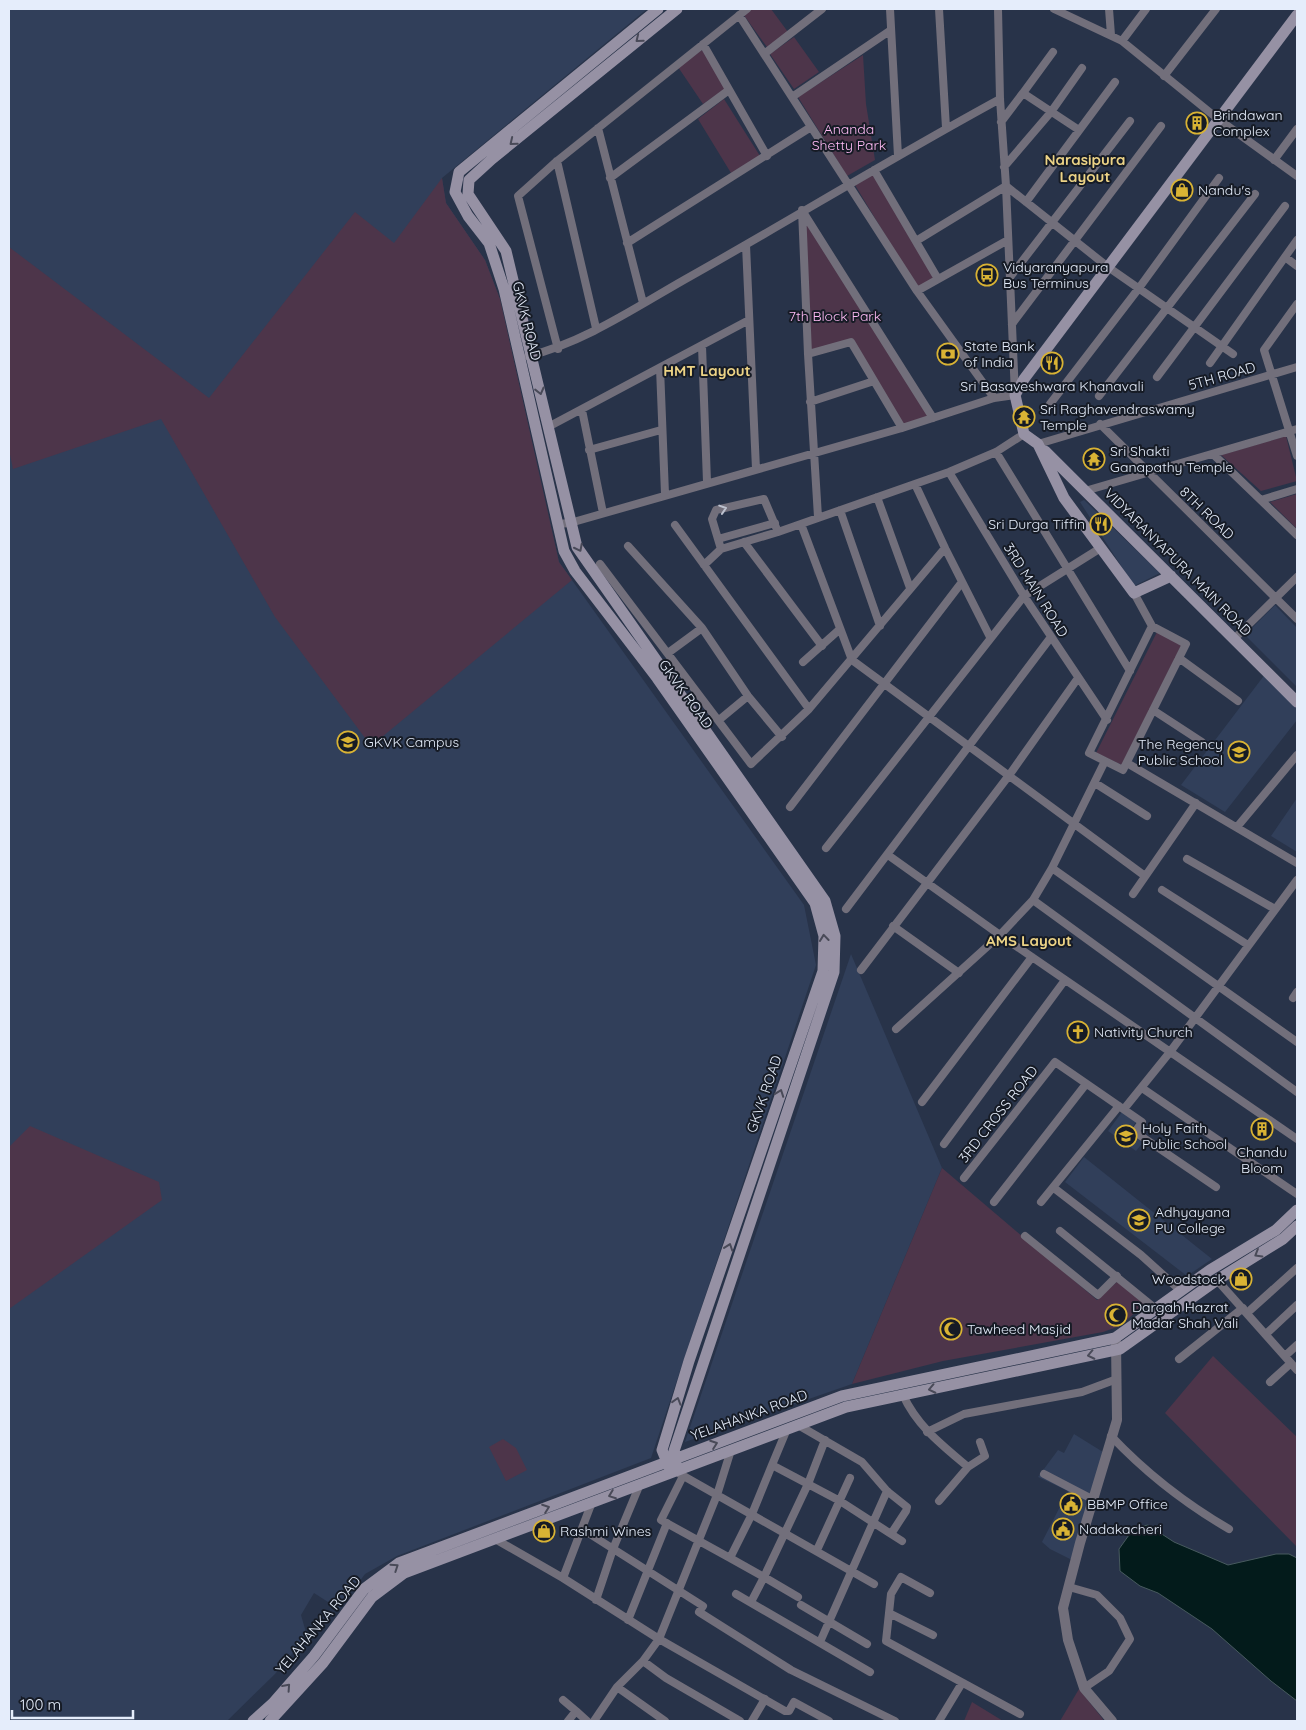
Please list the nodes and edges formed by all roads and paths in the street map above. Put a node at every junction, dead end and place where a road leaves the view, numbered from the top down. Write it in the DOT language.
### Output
graph roads {
  1 [pos="658,9"];
  2 [pos="677,9"];
  3 [pos="746,9"];
  4 [pos="822,9"];
  5 [pos="890,9"];
  6 [pos="939,9"];
  7 [pos="998,9"];
  8 [pos="1110,9"];
  9 [pos="1146,9"];
  10 [pos="1216,9"];
  11 [pos="1059,10"];
  12 [pos="1297,14"];
  13 [pos="739,15"];
  14 [pos="891,30"];
  15 [pos="1111,35"];
  16 [pos="1122,41"];
  17 [pos="703,44"];
  18 [pos="1053,52"];
  19 [pos="764,54"];
  20 [pos="1082,68"];
  21 [pos="1164,76"];
  22 [pos="1115,82"];
  23 [pos="729,90"];
  24 [pos="1023,93"];
  25 [pos="792,97"];
  26 [pos="1000,99"];
  27 [pos="1051,112"];
  28 [pos="1218,119"];
  29 [pos="1130,121"];
  30 [pos="1001,122"];
  31 [pos="1162,126"];
  32 [pos="811,127"];
  33 [pos="598,128"];
  34 [pos="946,128"];
  35 [pos="1297,129"];
  36 [pos="1079,130"];
  37 [pos="767,156"];
  38 [pos="898,156"];
  39 [pos="1274,160"];
  40 [pos="556,161"];
  41 [pos="1004,167"];
  42 [pos="874,170"];
  43 [pos="1297,176"];
  44 [pos="610,178"];
  45 [pos="1219,178"];
  46 [pos="849,185"];
  47 [pos="1006,186"];
  48 [pos="1255,194"];
  49 [pos="1026,202"];
  50 [pos="1285,206"];
  51 [pos="802,210"];
  52 [pos="1052,222"];
  53 [pos="1008,240"];
  54 [pos="1297,240"];
  55 [pos="916,241"];
  56 [pos="1076,242"];
  57 [pos="627,243"];
  58 [pos="746,245"];
  59 [pos="1285,257"];
  60 [pos="1297,266"];
  61 [pos="1108,267"];
  62 [pos="1010,277"];
  63 [pos="938,280"];
  64 [pos="1139,288"];
  65 [pos="917,291"];
  66 [pos="643,303"];
  67 [pos="1297,304"];
  68 [pos="1168,308"];
  69 [pos="515,312"];
  70 [pos="749,320"];
  71 [pos="1012,324"];
  72 [pos="1194,327"];
  73 [pos="596,328"];
  74 [pos="702,346"];
  75 [pos="1222,346"];
  76 [pos="558,349"];
  77 [pos="808,354"];
  78 [pos="1233,354"];
  79 [pos="526,357"];
  80 [pos="1210,363"];
  81 [pos="1297,367"];
  82 [pos="660,368"];
  83 [pos="1273,374"];
  84 [pos="1157,377"];
  85 [pos="874,380"];
  86 [pos="1015,395"];
  87 [pos="1099,396"];
  88 [pos="994,398"];
  89 [pos="810,402"];
  90 [pos="1050,404"];
  91 [pos="582,410"];
  92 [pos="933,418"];
  93 [pos="1100,424"];
  94 [pos="548,427"];
  95 [pos="902,428"];
  96 [pos="661,430"];
  97 [pos="1294,430"];
  98 [pos="1024,434"];
  99 [pos="1038,444"];
  100 [pos="589,450"];
  101 [pos="996,452"];
  102 [pos="814,453"];
  103 [pos="1213,454"];
  104 [pos="1297,456"];
  105 [pos="756,469"];
  106 [pos="948,472"];
  107 [pos="1149,474"];
  108 [pos="707,482"];
  109 [pos="916,484"];
  110 [pos="1297,489"];
  111 [pos="1085,491"];
  112 [pos="664,494"];
  113 [pos="877,497"];
  114 [pos="1261,500"];
  115 [pos="840,510"];
  116 [pos="603,513"];
  117 [pos="818,518"];
  118 [pos="570,523"];
  119 [pos="774,523"];
  120 [pos="557,524"];
  121 [pos="801,524"];
  122 [pos="675,525"];
  123 [pos="778,532"];
  124 [pos="1297,535"];
  125 [pos="718,539"];
  126 [pos="744,542"];
  127 [pos="628,546"];
  128 [pos="945,548"];
  129 [pos="721,549"];
  130 [pos="1099,549"];
  131 [pos="600,564"];
  132 [pos="704,565"];
  133 [pos="1068,568"];
  134 [pos="1171,576"];
  135 [pos="1297,577"];
  136 [pos="962,582"];
  137 [pos="910,588"];
  138 [pos="1134,594"];
  139 [pos="1024,596"];
  140 [pos="1275,597"];
  141 [pos="1297,619"];
  142 [pos="880,626"];
  143 [pos="1152,626"];
  144 [pos="702,628"];
  145 [pos="840,630"];
  146 [pos="990,636"];
  147 [pos="1051,637"];
  148 [pos="1234,639"];
  149 [pos="822,646"];
  150 [pos="668,653"];
  151 [pos="1179,658"];
  152 [pos="852,660"];
  153 [pos="803,662"];
  154 [pos="1130,671"];
  155 [pos="1078,678"];
  156 [pos="885,684"];
  157 [pos="748,696"];
  158 [pos="1238,700"];
  159 [pos="1297,701"];
  160 [pos="810,709"];
  161 [pos="1153,710"];
  162 [pos="930,716"];
  163 [pos="719,720"];
  164 [pos="1106,720"];
  165 [pos="782,737"];
  166 [pos="1202,742"];
  167 [pos="970,745"];
  168 [pos="1297,756"];
  169 [pos="1106,761"];
  170 [pos="1127,763"];
  171 [pos="1010,774"];
  172 [pos="1094,783"];
  173 [pos="1196,803"];
  174 [pos="790,807"];
  175 [pos="1147,816"];
  176 [pos="1074,823"];
  177 [pos="1237,827"];
  178 [pos="826,848"];
  179 [pos="888,855"];
  180 [pos="1186,859"];
  181 [pos="1297,863"];
  182 [pos="1052,868"];
  183 [pos="1145,876"];
  184 [pos="1297,880"];
  185 [pos="926,883"];
  186 [pos="1162,890"];
  187 [pos="1133,894"];
  188 [pos="1033,900"];
  189 [pos="846,909"];
  190 [pos="1275,909"];
  191 [pos="893,926"];
  192 [pos="1000,935"];
  193 [pos="1248,944"];
  194 [pos="1032,957"];
  195 [pos="861,970"];
  196 [pos="959,973"];
  197 [pos="1066,980"];
  198 [pos="1218,986"];
  199 [pos="1195,1018"];
  200 [pos="896,1030"];
  201 [pos="1297,1042"];
  202 [pos="1170,1052"];
  203 [pos="1086,1084"];
  204 [pos="1142,1088"];
  205 [pos="1297,1092"];
  206 [pos="922,1102"];
  207 [pos="1121,1108"];
  208 [pos="1297,1139"];
  209 [pos="944,1144"];
  210 [pos="964,1178"];
  211 [pos="1216,1187"];
  212 [pos="1054,1188"];
  213 [pos="1297,1194"];
  214 [pos="994,1202"];
  215 [pos="1041,1202"];
  216 [pos="1297,1210"];
  217 [pos="1297,1226"];
  218 [pos="1060,1231"];
  219 [pos="1025,1236"];
  220 [pos="1297,1268"];
  221 [pos="1117,1276"];
  222 [pos="1217,1280"];
  223 [pos="1181,1291"];
  224 [pos="1297,1305"];
  225 [pos="1156,1309"];
  226 [pos="1245,1311"];
  227 [pos="1266,1334"];
  228 [pos="1116,1344"];
  229 [pos="1297,1345"];
  230 [pos="1285,1356"];
  231 [pos="1179,1359"];
  232 [pos="1291,1363"];
  233 [pos="1297,1370"];
  234 [pos="1116,1379"];
  235 [pos="1270,1382"];
  236 [pos="903,1395"];
  237 [pos="792,1427"];
  238 [pos="927,1432"];
  239 [pos="1111,1436"];
  240 [pos="824,1440"];
  241 [pos="980,1442"];
  242 [pos="731,1450"];
  243 [pos="772,1464"];
  244 [pos="968,1467"];
  245 [pos="676,1469"];
  246 [pos="1044,1474"];
  247 [pos="850,1478"];
  248 [pos="640,1484"];
  249 [pos="808,1484"];
  250 [pos="887,1491"];
  251 [pos="717,1495"];
  252 [pos="1092,1500"];
  253 [pos="840,1501"];
  254 [pos="939,1501"];
  255 [pos="592,1502"];
  256 [pos="752,1514"];
  257 [pos="874,1522"];
  258 [pos="667,1523"];
  259 [pos="582,1529"];
  260 [pos="1230,1529"];
  261 [pos="786,1534"];
  262 [pos="891,1534"];
  263 [pos="494,1539"];
  264 [pos="699,1541"];
  265 [pos="902,1541"];
  266 [pos="614,1549"];
  267 [pos="817,1550"];
  268 [pos="730,1558"];
  269 [pos="647,1569"];
  270 [pos="852,1572"];
  271 [pos="764,1577"];
  272 [pos="563,1578"];
  273 [pos="874,1584"];
  274 [pos="1069,1587"];
  275 [pos="679,1589"];
  276 [pos="930,1593"];
  277 [pos="736,1594"];
  278 [pos="596,1600"];
  279 [pos="751,1602"];
  280 [pos="889,1613"];
  281 [pos="628,1620"];
  282 [pos="830,1623"];
  283 [pos="933,1635"];
  284 [pos="659,1639"];
  285 [pos="820,1642"];
  286 [pos="867,1644"];
  287 [pos="643,1662"];
  288 [pos="870,1672"];
  289 [pos="962,1682"];
  290 [pos="617,1687"];
  291 [pos="1084,1688"];
  292 [pos="764,1699"];
  293 [pos="562,1700"];
  294 [pos="576,1711"];
  295 [pos="1020,1714"];
  296 [pos="253,1721"];
  297 [pos="270,1721"];
  298 [pos="568,1721"];
  299 [pos="587,1721"];
  300 [pos="594,1721"];
  301 [pos="665,1721"];
  302 [pos="740,1721"];
  303 [pos="752,1721"];
  304 [pos="829,1721"];
  305 [pos="895,1721"];
  306 [pos="940,1721"];
  307 [pos="1112,1721"];
  1 -- 69 [label="main road, GKVK ROAD"];
  2 -- 69 [label="main road, GKVK ROAD, one-way"];
  3 -- 13 [label="street"];
  4 -- 19 [label="street"];
  5 -- 14 [label="street"];
  6 -- 34 [label="street"];
  7 -- 26 [label="street"];
  8 -- 15 [label="street"];
  9 -- 16 [label="street"];
  10 -- 21 [label="street"];
  11 -- 15 [label="street"];
  12 -- 28 [label="main road"];
  13 -- 17 [label="street"];
  13 -- 19 [label="street"];
  14 -- 25 [label="street"];
  14 -- 38 [label="street"];
  15 -- 16 [label="street"];
  16 -- 21 [label="street"];
  17 -- 23 [label="street"];
  17 -- 33 [label="street"];
  18 -- 24 [label="street"];
  19 -- 25 [label="street"];
  20 -- 27 [label="street"];
  21 -- 28 [label="street"];
  22 -- 36 [label="street"];
  23 -- 37 [label="street"];
  23 -- 44 [label="street"];
  24 -- 27 [label="street"];
  24 -- 30 [label="street"];
  25 -- 32 [label="street"];
  26 -- 30 [label="street"];
  26 -- 34 [label="street"];
  27 -- 36 [label="street"];
  27 -- 41 [label="street"];
  28 -- 39 [label="street"];
  28 -- 61 [label="main road"];
  29 -- 52 [label="street"];
  30 -- 41 [label="street"];
  31 -- 56 [label="street"];
  32 -- 37 [label="street"];
  32 -- 46 [label="street"];
  33 -- 40 [label="street"];
  33 -- 44 [label="street"];
  34 -- 38 [label="street"];
  35 -- 39 [label="street"];
  36 -- 49 [label="street"];
  37 -- 57 [label="street"];
  38 -- 42 [label="street"];
  39 -- 43 [label="street"];
  40 -- 73 [label="street"];
  40 -- 76 [label="street"];
  41 -- 47 [label="street"];
  42 -- 46 [label="street"];
  42 -- 55 [label="street"];
  44 -- 57 [label="street"];
  45 -- 64 [label="street"];
  46 -- 51 [label="street"];
  46 -- 65 [label="street"];
  47 -- 49 [label="street"];
  47 -- 53 [label="street"];
  47 -- 55 [label="street"];
  48 -- 68 [label="street"];
  49 -- 52 [label="street"];
  50 -- 72 [label="street"];
  51 -- 58 [label="street"];
  51 -- 77 [label="street"];
  51 -- 92 [label="street"];
  52 -- 56 [label="street"];
  52 -- 62 [label="street"];
  53 -- 62 [label="street"];
  53 -- 63 [label="street"];
  54 -- 59 [label="street"];
  55 -- 63 [label="street"];
  56 -- 61 [label="street"];
  56 -- 71 [label="street"];
  57 -- 66 [label="street"];
  58 -- 66 [label="street"];
  58 -- 70 [label="street"];
  59 -- 60 [label="street"];
  59 -- 75 [label="street"];
  61 -- 64 [label="street"];
  61 -- 86 [label="main road"];
  62 -- 71 [label="street"];
  63 -- 65 [label="street"];
  64 -- 68 [label="street"];
  64 -- 90 [label="street"];
  65 -- 88 [label="street"];
  66 -- 73 [label="street"];
  67 -- 83 [label="street"];
  68 -- 72 [label="street"];
  68 -- 87 [label="street"];
  69 -- 79 [label="main road, GKVK ROAD"];
  70 -- 74 [label="street"];
  70 -- 105 [label="street"];
  71 -- 86 [label="street"];
  72 -- 75 [label="street"];
  72 -- 84 [label="street"];
  73 -- 76 [label="street"];
  74 -- 82 [label="street"];
  74 -- 108 [label="street"];
  75 -- 78 [label="street"];
  75 -- 80 [label="street"];
  76 -- 79 [label="street"];
  77 -- 85 [label="street"];
  77 -- 89 [label="street"];
  79 -- 94 [label="main road, GKVK ROAD, one-way"];
  79 -- 120 [label="main road, GKVK ROAD"];
  81 -- 83 [label="street, 5TH ROAD"];
  82 -- 91 [label="street"];
  82 -- 96 [label="street"];
  83 -- 93 [label="street, 5TH ROAD"];
  83 -- 97 [label="street"];
  85 -- 89 [label="street"];
  85 -- 95 [label="street"];
  86 -- 88 [label="street"];
  86 -- 98 [label="main road"];
  88 -- 92 [label="street"];
  89 -- 102 [label="street"];
  91 -- 94 [label="street"];
  91 -- 100 [label="street"];
  92 -- 95 [label="street"];
  93 -- 99 [label="street, 5TH ROAD"];
  93 -- 107 [label="street, 8TH ROAD"];
  94 -- 118 [label="main road, GKVK ROAD"];
  95 -- 102 [label="street"];
  96 -- 100 [label="street"];
  96 -- 112 [label="street"];
  97 -- 103 [label="street"];
  97 -- 104 [label="street"];
  98 -- 99 [label="main road, VIDYARANYAPURA MAIN ROAD"];
  98 -- 101 [label="street"];
  99 -- 111 [label="main road, VIDYARANYAPURA MAIN ROAD"];
  99 -- 130 [label="main road"];
  100 -- 116 [label="street"];
  101 -- 106 [label="street"];
  101 -- 133 [label="street"];
  102 -- 105 [label="street"];
  102 -- 117 [label="street"];
  103 -- 107 [label="street"];
  103 -- 114 [label="street"];
  105 -- 108 [label="street"];
  106 -- 109 [label="street"];
  106 -- 139 [label="street, 3RD MAIN ROAD"];
  107 -- 111 [label="street"];
  107 -- 140 [label="street, 8TH ROAD"];
  108 -- 112 [label="street"];
  109 -- 113 [label="street"];
  109 -- 128 [label="street"];
  110 -- 114 [label="street"];
  111 -- 134 [label="main road, VIDYARANYAPURA MAIN ROAD"];
  112 -- 116 [label="street"];
  113 -- 115 [label="street"];
  113 -- 137 [label="street"];
  114 -- 124 [label="street"];
  115 -- 117 [label="street"];
  115 -- 142 [label="street"];
  116 -- 118 [label="street"];
  117 -- 121 [label="street"];
  118 -- 120 [label="street"];
  118 -- 245 [label="main road, GKVK ROAD, one-way"];
  119 -- 123 [label="street"];
  119 -- 125 [label="street"];
  125 -- 119 [label="street, one-way"];
  245 -- 120 [label="main road, GKVK ROAD, one-way"];
  121 -- 123 [label="street"];
  121 -- 145 [label="street"];
  122 -- 132 [label="street"];
  123 -- 126 [label="street"];
  125 -- 129 [label="street"];
  126 -- 129 [label="street"];
  126 -- 149 [label="street"];
  127 -- 144 [label="street"];
  128 -- 136 [label="street"];
  128 -- 137 [label="street"];
  129 -- 132 [label="street"];
  130 -- 133 [label="street"];
  130 -- 138 [label="main road"];
  131 -- 150 [label="street"];
  132 -- 160 [label="street"];
  133 -- 139 [label="street"];
  133 -- 154 [label="street"];
  134 -- 138 [label="main road"];
  134 -- 148 [label="main road, VIDYARANYAPURA MAIN ROAD"];
  135 -- 140 [label="street"];
  136 -- 146 [label="street"];
  136 -- 156 [label="street"];
  137 -- 142 [label="street"];
  138 -- 143 [label="street"];
  139 -- 146 [label="street"];
  139 -- 147 [label="street, 3RD MAIN ROAD"];
  140 -- 141 [label="street, 8TH ROAD"];
  140 -- 148 [label="street"];
  142 -- 152 [label="street"];
  143 -- 151 [label="street"];
  143 -- 154 [label="street"];
  144 -- 150 [label="street"];
  144 -- 157 [label="street"];
  145 -- 149 [label="street"];
  145 -- 152 [label="street"];
  146 -- 162 [label="street"];
  147 -- 155 [label="street, 3RD MAIN ROAD"];
  147 -- 167 [label="street"];
  148 -- 159 [label="main road, VIDYARANYAPURA MAIN ROAD"];
  149 -- 153 [label="street"];
  150 -- 163 [label="street"];
  151 -- 158 [label="street"];
  151 -- 161 [label="street"];
  152 -- 156 [label="street"];
  152 -- 160 [label="street"];
  154 -- 164 [label="street"];
  155 -- 164 [label="street, 3RD MAIN ROAD"];
  155 -- 171 [label="street"];
  156 -- 162 [label="street"];
  156 -- 174 [label="street"];
  157 -- 163 [label="street"];
  157 -- 165 [label="street"];
  160 -- 165 [label="street"];
  161 -- 166 [label="street"];
  161 -- 170 [label="street"];
  162 -- 167 [label="street"];
  162 -- 178 [label="street"];
  163 -- 165 [label="street"];
  164 -- 169 [label="street"];
  167 -- 171 [label="street"];
  167 -- 179 [label="street"];
  168 -- 177 [label="street"];
  169 -- 170 [label="street"];
  169 -- 172 [label="street"];
  170 -- 173 [label="street"];
  171 -- 176 [label="street"];
  171 -- 185 [label="street"];
  172 -- 175 [label="street"];
  172 -- 176 [label="street"];
  173 -- 177 [label="street"];
  173 -- 183 [label="street"];
  176 -- 182 [label="street"];
  176 -- 183 [label="street"];
  177 -- 181 [label="street"];
  179 -- 185 [label="street"];
  179 -- 189 [label="street"];
  180 -- 190 [label="street"];
  182 -- 188 [label="street"];
  182 -- 198 [label="street"];
  183 -- 187 [label="street"];
  184 -- 190 [label="street"];
  185 -- 191 [label="street"];
  185 -- 192 [label="street"];
  186 -- 193 [label="street"];
  188 -- 192 [label="street"];
  188 -- 199 [label="street"];
  190 -- 193 [label="street"];
  191 -- 195 [label="street"];
  191 -- 196 [label="street"];
  192 -- 194 [label="street"];
  192 -- 196 [label="street"];
  193 -- 198 [label="street"];
  194 -- 197 [label="street"];
  194 -- 206 [label="street"];
  196 -- 200 [label="street"];
  197 -- 202 [label="street"];
  197 -- 209 [label="street"];
  198 -- 199 [label="street"];
  198 -- 201 [label="street"];
  199 -- 202 [label="street"];
  199 -- 205 [label="street"];
  202 -- 204 [label="street"];
  202 -- 208 [label="street"];
  203 -- 207 [label="street, 3RD CROSS ROAD"];
  203 -- 210 [label="street, 3RD CROSS ROAD"];
  203 -- 214 [label="street"];
  204 -- 207 [label="street"];
  204 -- 213 [label="street"];
  207 -- 211 [label="street, 3RD CROSS ROAD"];
  207 -- 212 [label="street"];
  212 -- 215 [label="street"];
  212 -- 223 [label="street"];
  216 -- 223 [label="main road, YELAHANKA ROAD"];
  217 -- 222 [label="main road, YELAHANKA ROAD, one-way"];
  218 -- 221 [label="street"];
  219 -- 221 [label="street"];
  220 -- 226 [label="street"];
  221 -- 225 [label="street"];
  222 -- 226 [label="street"];
  222 -- 228 [label="main road, YELAHANKA ROAD"];
  223 -- 225 [label="main road, YELAHANKA ROAD"];
  224 -- 227 [label="street"];
  225 -- 228 [label="main road, YELAHANKA ROAD"];
  226 -- 227 [label="street"];
  226 -- 231 [label="street"];
  227 -- 230 [label="street"];
  228 -- 234 [label="street"];
  228 -- 236 [label="main road, YELAHANKA ROAD, one-way"];
  245 -- 228 [label="main road, YELAHANKA ROAD, one-way"];
  229 -- 230 [label="street"];
  230 -- 232 [label="street"];
  232 -- 233 [label="street"];
  232 -- 235 [label="street"];
  234 -- 238 [label="street"];
  234 -- 239 [label="street"];
  236 -- 237 [label="main road, YELAHANKA ROAD"];
  236 -- 238 [label="street"];
  237 -- 240 [label="street"];
  237 -- 242 [label="main road, YELAHANKA ROAD"];
  237 -- 243 [label="street"];
  238 -- 244 [label="street"];
  239 -- 252 [label="street"];
  239 -- 260 [label="street"];
  240 -- 249 [label="street"];
  240 -- 250 [label="street"];
  241 -- 244 [label="street"];
  242 -- 245 [label="main road, YELAHANKA ROAD"];
  242 -- 251 [label="street"];
  243 -- 249 [label="street"];
  243 -- 256 [label="street"];
  244 -- 254 [label="street"];
  245 -- 248 [label="main road, YELAHANKA ROAD"];
  245 -- 251 [label="street"];
  245 -- 258 [label="street"];
  296 -- 245 [label="main road, YELAHANKA ROAD, one-way"];
  246 -- 252 [label="street"];
  247 -- 253 [label="street"];
  248 -- 255 [label="main road, YELAHANKA ROAD, one-way"];
  248 -- 266 [label="street"];
  249 -- 253 [label="street"];
  249 -- 261 [label="street"];
  250 -- 257 [label="street"];
  250 -- 262 [label="street"];
  251 -- 256 [label="street"];
  251 -- 264 [label="street"];
  252 -- 274 [label="street"];
  253 -- 257 [label="street"];
  253 -- 267 [label="street"];
  255 -- 259 [label="street"];
  255 -- 263 [label="main road, YELAHANKA ROAD"];
  256 -- 261 [label="street"];
  256 -- 268 [label="street"];
  257 -- 262 [label="street"];
  257 -- 270 [label="street"];
  258 -- 264 [label="street"];
  258 -- 269 [label="street"];
  259 -- 266 [label="street"];
  259 -- 272 [label="street"];
  261 -- 267 [label="street"];
  261 -- 271 [label="street"];
  262 -- 265 [label="street"];
  263 -- 272 [label="street"];
  263 -- 297 [label="main road, YELAHANKA ROAD"];
  264 -- 268 [label="street"];
  264 -- 275 [label="street"];
  266 -- 269 [label="street"];
  266 -- 278 [label="street"];
  267 -- 270 [label="street"];
  268 -- 271 [label="street"];
  269 -- 275 [label="street"];
  269 -- 281 [label="street"];
  270 -- 273 [label="street"];
  270 -- 282 [label="street"];
  271 -- 279 [label="street"];
  271 -- 282 [label="street"];
  272 -- 278 [label="street"];
  274 -- 291 [label="street"];
  274 -- 291 [label="street"];
  275 -- 284 [label="street"];
  275 -- 305 [label="street"];
  276 -- 280 [label="street"];
  277 -- 279 [label="street"];
  278 -- 281 [label="street"];
  279 -- 285 [label="street"];
  280 -- 283 [label="street"];
  280 -- 289 [label="street"];
  281 -- 284 [label="street"];
  282 -- 285 [label="street"];
  282 -- 286 [label="street"];
  284 -- 287 [label="street"];
  284 -- 292 [label="street"];
  285 -- 288 [label="street"];
  287 -- 290 [label="street"];
  287 -- 302 [label="street"];
  289 -- 295 [label="street"];
  289 -- 306 [label="street"];
  290 -- 300 [label="street"];
  290 -- 301 [label="street"];
  291 -- 307 [label="street"];
  292 -- 303 [label="street"];
  292 -- 304 [label="street"];
  293 -- 294 [label="street"];
  294 -- 298 [label="street"];
  294 -- 299 [label="street"];
}
